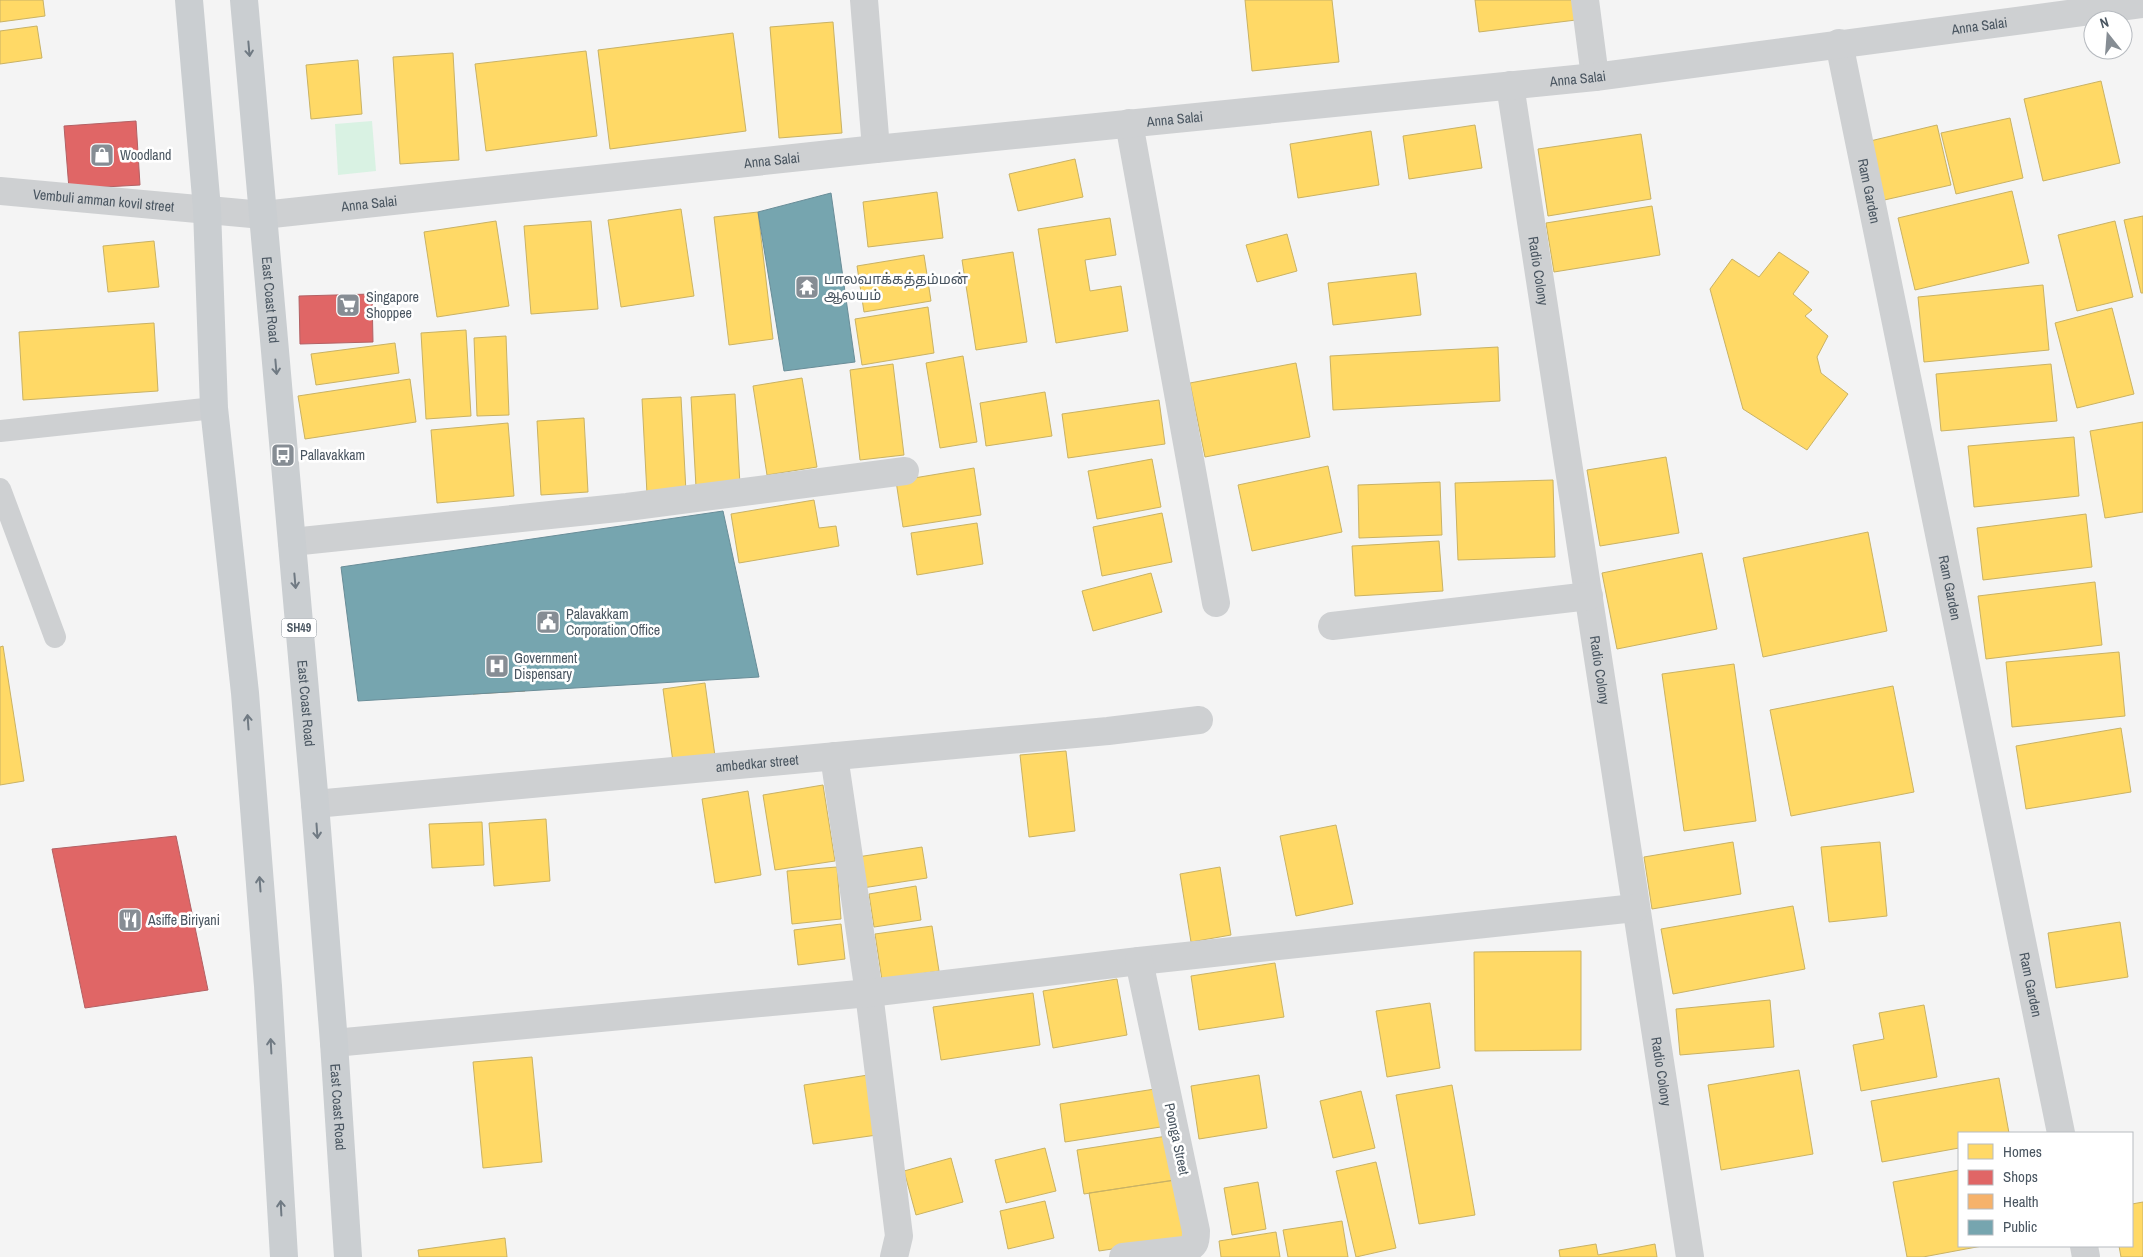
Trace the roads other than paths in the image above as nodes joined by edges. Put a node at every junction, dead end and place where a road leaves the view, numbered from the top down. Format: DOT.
graph roads {
  1 [pos="189,0"];
  2 [pos="244,0"];
  3 [pos="864,0"];
  4 [pos="1585,0"];
  5 [pos="2131,3"];
  6 [pos="1839,43"];
  7 [pos="1595,77"];
  8 [pos="1510,85"];
  9 [pos="1129,123"];
  10 [pos="876,149"];
  11 [pos="0,191"];
  12 [pos="206,209"];
  13 [pos="262,215"];
  14 [pos="214,408"];
  15 [pos="0,431"];
  16 [pos="905,471"];
  17 [pos="0,489"];
  18 [pos="292,542"];
  19 [pos="1589,596"];
  20 [pos="1216,603"];
  21 [pos="1332,626"];
  22 [pos="55,637"];
  23 [pos="1199,720"];
  24 [pos="834,756"];
  25 [pos="315,804"];
  26 [pos="1635,908"];
  27 [pos="1139,961"];
  28 [pos="869,993"];
  29 [pos="334,1043"];
  30 [pos="2061,1132"];
  31 [pos="1198,1249"];
  32 [pos="284,1257"];
  33 [pos="348,1257"];
  34 [pos="894,1257"];
  35 [pos="1123,1257"];
  36 [pos="1690,1257"];
  1 -- 12 [label="main road"];
  2 -- 13 [label="main road, East Coast Road / SH49, one-way"];
  3 -- 10 [label="street"];
  4 -- 7 [label="street"];
  5 -- 6 [label="street, Anna Salai"];
  6 -- 7 [label="street, Anna Salai"];
  6 -- 30 [label="street, Ram Garden"];
  7 -- 8 [label="street, Anna Salai"];
  8 -- 9 [label="street, Anna Salai"];
  8 -- 19 [label="street, Radio Colony"];
  9 -- 10 [label="street, Anna Salai"];
  9 -- 20 [label="street"];
  10 -- 13 [label="street, Anna Salai"];
  11 -- 12 [label="street, Vembuli amman kovil street"];
  12 -- 13 [label="street, Anna Salai"];
  12 -- 14 [label="main road"];
  13 -- 18 [label="main road, East Coast Road / SH49, one-way"];
  14 -- 15 [label="lane"];
  32 -- 14 [label="main road, one-way"];
  16 -- 18 [label="street"];
  17 -- 22 [label="lane"];
  18 -- 25 [label="main road, East Coast Road / SH49, one-way"];
  19 -- 21 [label="street"];
  19 -- 26 [label="street, Radio Colony"];
  23 -- 24 [label="street, ambedkar street"];
  24 -- 25 [label="street, ambedkar street"];
  24 -- 28 [label="street"];
  25 -- 29 [label="main road, East Coast Road / SH49, one-way"];
  26 -- 27 [label="street"];
  26 -- 36 [label="street, Radio Colony"];
  27 -- 28 [label="street"];
  27 -- 31 [label="street, Poonga Street"];
  28 -- 29 [label="street"];
  28 -- 34 [label="street"];
  29 -- 33 [label="main road, East Coast Road / SH49"];
  31 -- 35 [label="street, Poonga Street"];
}
